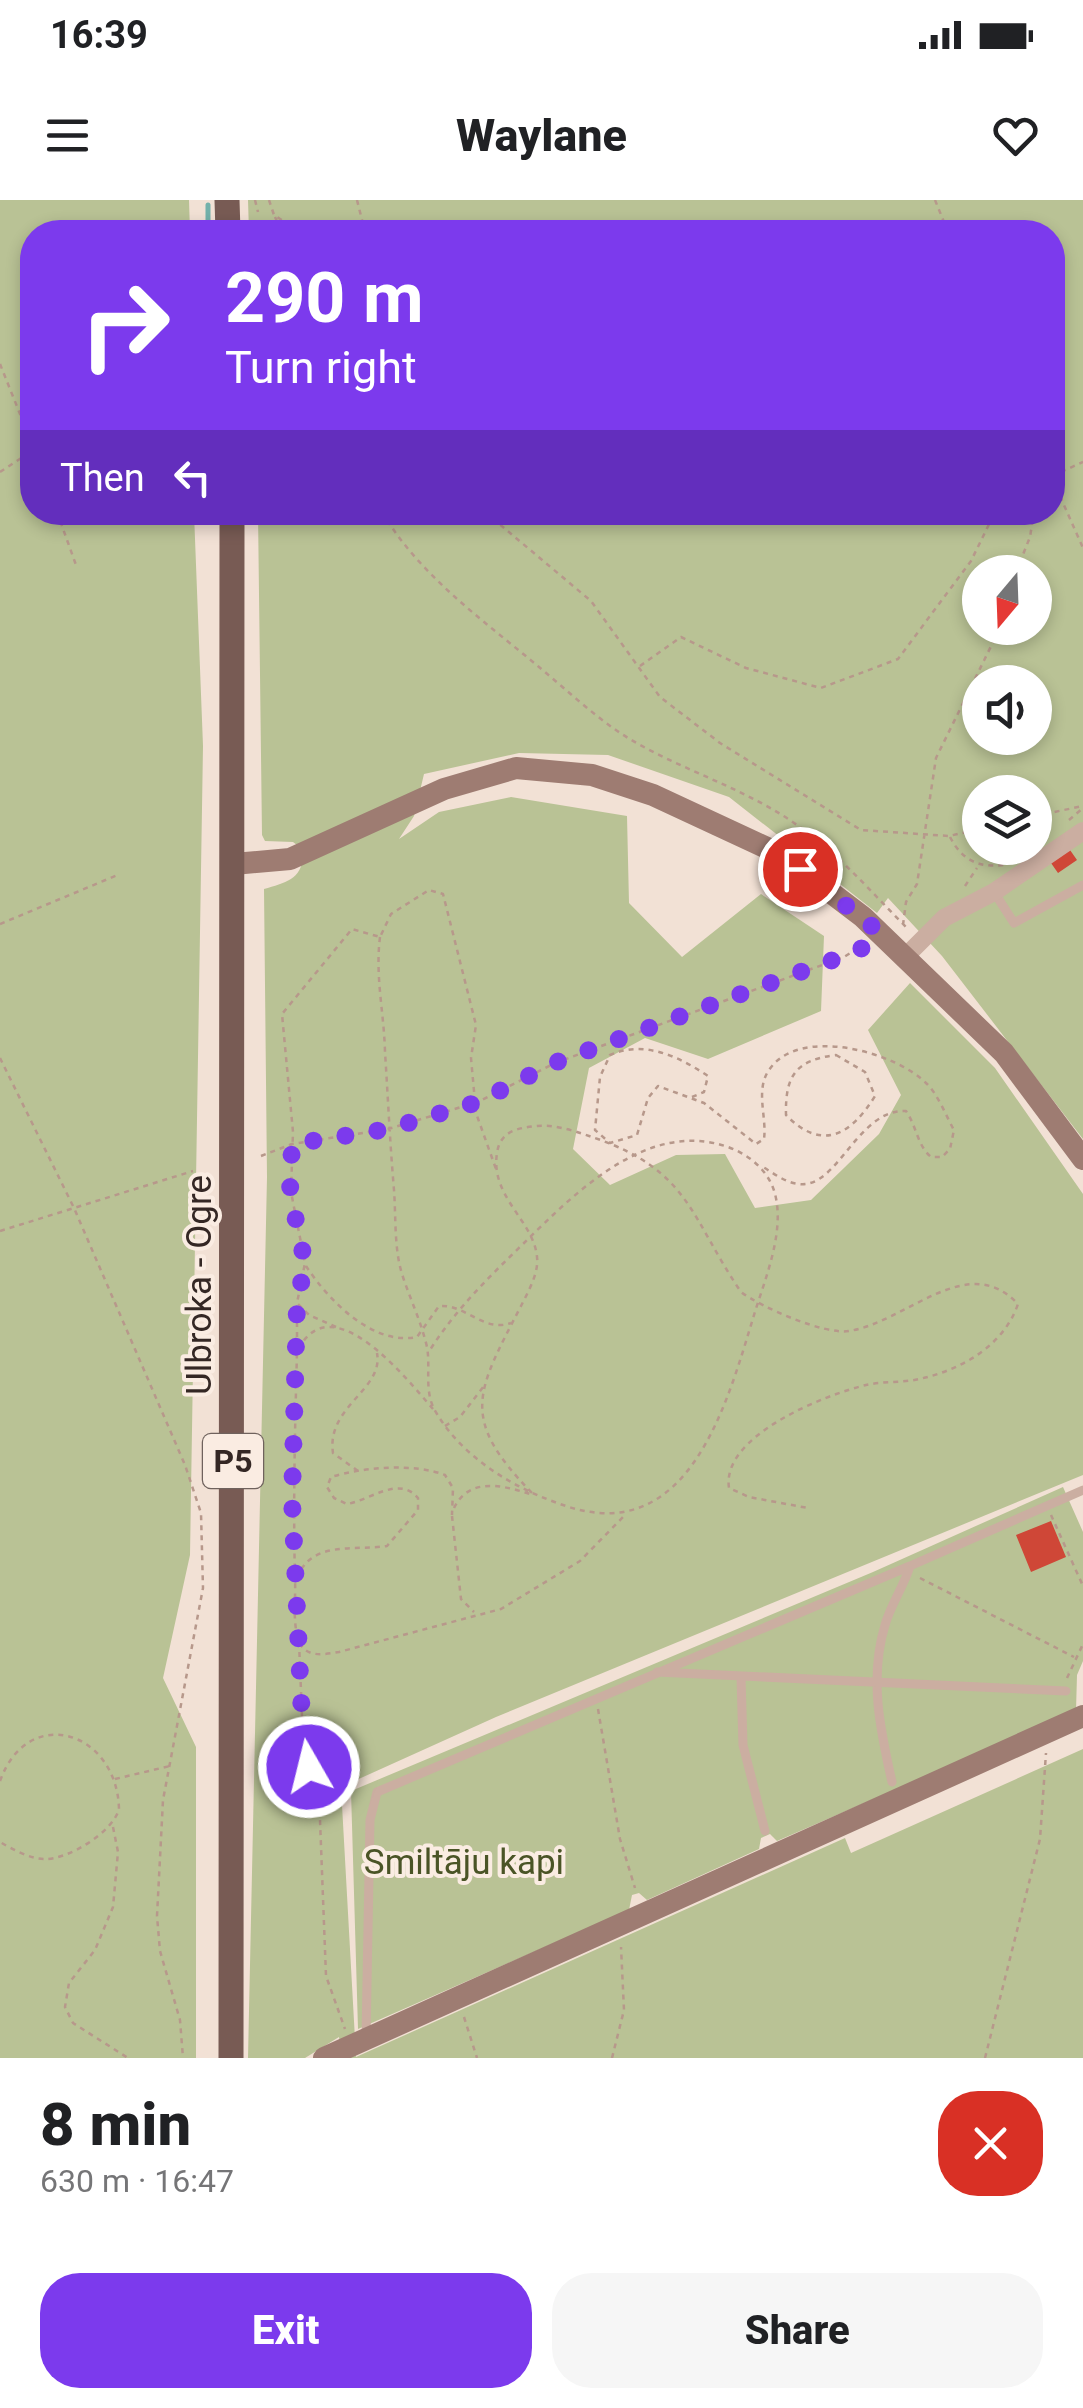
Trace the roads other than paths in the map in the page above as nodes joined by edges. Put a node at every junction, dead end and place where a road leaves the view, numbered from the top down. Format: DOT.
graph roads {
  1 [pos="232,525"];
  2 [pos="1083,830"];
  3 [pos="234,864"];
  4 [pos="1083,885"];
  5 [pos="994,892"];
  6 [pos="913,950"];
  7 [pos="1083,1159"];
  8 [pos="1083,1490"];
  9 [pos="909,1569"];
  10 [pos="656,1672"];
  11 [pos="741,1678"];
  12 [pos="877,1684"];
  13 [pos="1066,1691"];
  14 [pos="1083,1716"];
  15 [pos="892,1782"];
  16 [pos="765,1832"];
  17 [pos="358,2042"];
  18 [pos="231,2058"];
  19 [pos="324,2058"];
  1 -- 3 [label="main road, Ulbroka - Ogre / P5"];
  2 -- 5 [label="street"];
  3 -- 6 [label="street"];
  3 -- 18 [label="main road, Ulbroka - Ogre / P5"];
  4 -- 5 [label="lane"];
  5 -- 6 [label="street"];
  6 -- 7 [label="street"];
  8 -- 9 [label="lane"];
  9 -- 10 [label="lane"];
  9 -- 12 [label="lane"];
  10 -- 11 [label="lane"];
  10 -- 17 [label="lane"];
  11 -- 12 [label="lane"];
  11 -- 16 [label="lane"];
  12 -- 13 [label="lane"];
  12 -- 15 [label="lane"];
  14 -- 17 [label="street"];
  17 -- 19 [label="street"];
}
